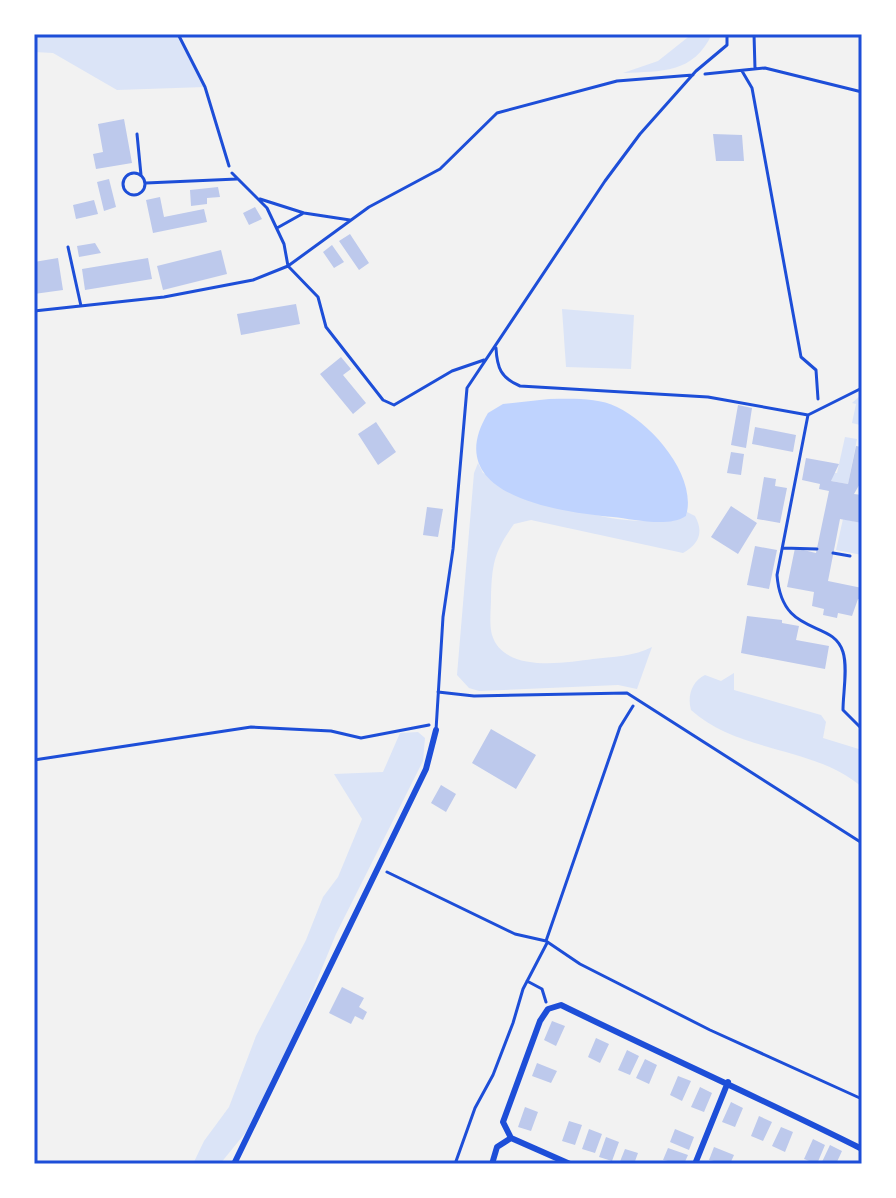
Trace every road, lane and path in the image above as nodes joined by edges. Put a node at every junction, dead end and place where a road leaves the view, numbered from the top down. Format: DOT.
graph roads {
  1 [pos="178,34"];
  2 [pos="727,34"];
  3 [pos="754,34"];
  4 [pos="755,69"];
  5 [pos="742,71"];
  6 [pos="693,75"];
  7 [pos="862,92"];
  8 [pos="137,134"];
  9 [pos="232,173"];
  10 [pos="141,175"];
  11 [pos="237,179"];
  12 [pos="146,183"];
  13 [pos="259,199"];
  14 [pos="304,213"];
  15 [pos="350,220"];
  16 [pos="277,228"];
  17 [pos="68,247"];
  18 [pos="288,266"];
  19 [pos="81,306"];
  20 [pos="34,311"];
  21 [pos="496,348"];
  22 [pos="488,359"];
  23 [pos="862,388"];
  24 [pos="819,403"];
  25 [pos="808,415"];
  26 [pos="783,548"];
  27 [pos="817,549"];
  28 [pos="833,553"];
  29 [pos="850,556"];
  30 [pos="438,692"];
  31 [pos="638,698"];
  32 [pos="436,727"];
  33 [pos="862,729"];
  34 [pos="34,760"];
  35 [pos="862,843"];
  36 [pos="377,866"];
  37 [pos="547,942"];
  38 [pos="527,981"];
  39 [pos="548,1009"];
  40 [pos="728,1082"];
  41 [pos="862,1099"];
  42 [pos="511,1138"];
  43 [pos="862,1149"];
  44 [pos="234,1164"];
  45 [pos="455,1164"];
  46 [pos="492,1164"];
  47 [pos="570,1164"];
  48 [pos="695,1164"];
  1 -- 9 [label="path"];
  2 -- 6 [label="lane"];
  3 -- 4 [label="path"];
  4 -- 5 [label="path"];
  4 -- 7 [label="path"];
  5 -- 6 [label="path"];
  5 -- 24 [label="path"];
  6 -- 15 [label="lane"];
  6 -- 21 [label="lane"];
  8 -- 10 [label="lane"];
  9 -- 11 [label="lane"];
  10 -- 12 [label="lane"];
  10 -- 12 [label="lane"];
  11 -- 12 [label="lane"];
  11 -- 13 [label="lane"];
  13 -- 14 [label="lane"];
  13 -- 16 [label="lane"];
  14 -- 15 [label="lane"];
  14 -- 16 [label="lane"];
  15 -- 18 [label="lane"];
  16 -- 18 [label="lane"];
  17 -- 19 [label="lane"];
  18 -- 19 [label="lane"];
  18 -- 22 [label="lane"];
  19 -- 20 [label="lane"];
  21 -- 22 [label="lane"];
  21 -- 25 [label="lane"];
  22 -- 30 [label="lane"];
  23 -- 25 [label="lane"];
  25 -- 26 [label="lane"];
  26 -- 27 [label="lane"];
  26 -- 33 [label="lane"];
  28 -- 29 [label="lane"];
  30 -- 31 [label="lane"];
  30 -- 32 [label="lane"];
  31 -- 35 [label="lane"];
  31 -- 37 [label="path"];
  32 -- 34 [label="path"];
  32 -- 36 [label="street"];
  36 -- 37 [label="path"];
  36 -- 44 [label="street"];
  37 -- 38 [label="path"];
  37 -- 41 [label="path"];
  38 -- 39 [label="path"];
  38 -- 45 [label="path"];
  39 -- 40 [label="street"];
  39 -- 42 [label="street"];
  40 -- 43 [label="street"];
  40 -- 48 [label="street"];
  42 -- 46 [label="street"];
  42 -- 47 [label="street"];
}
